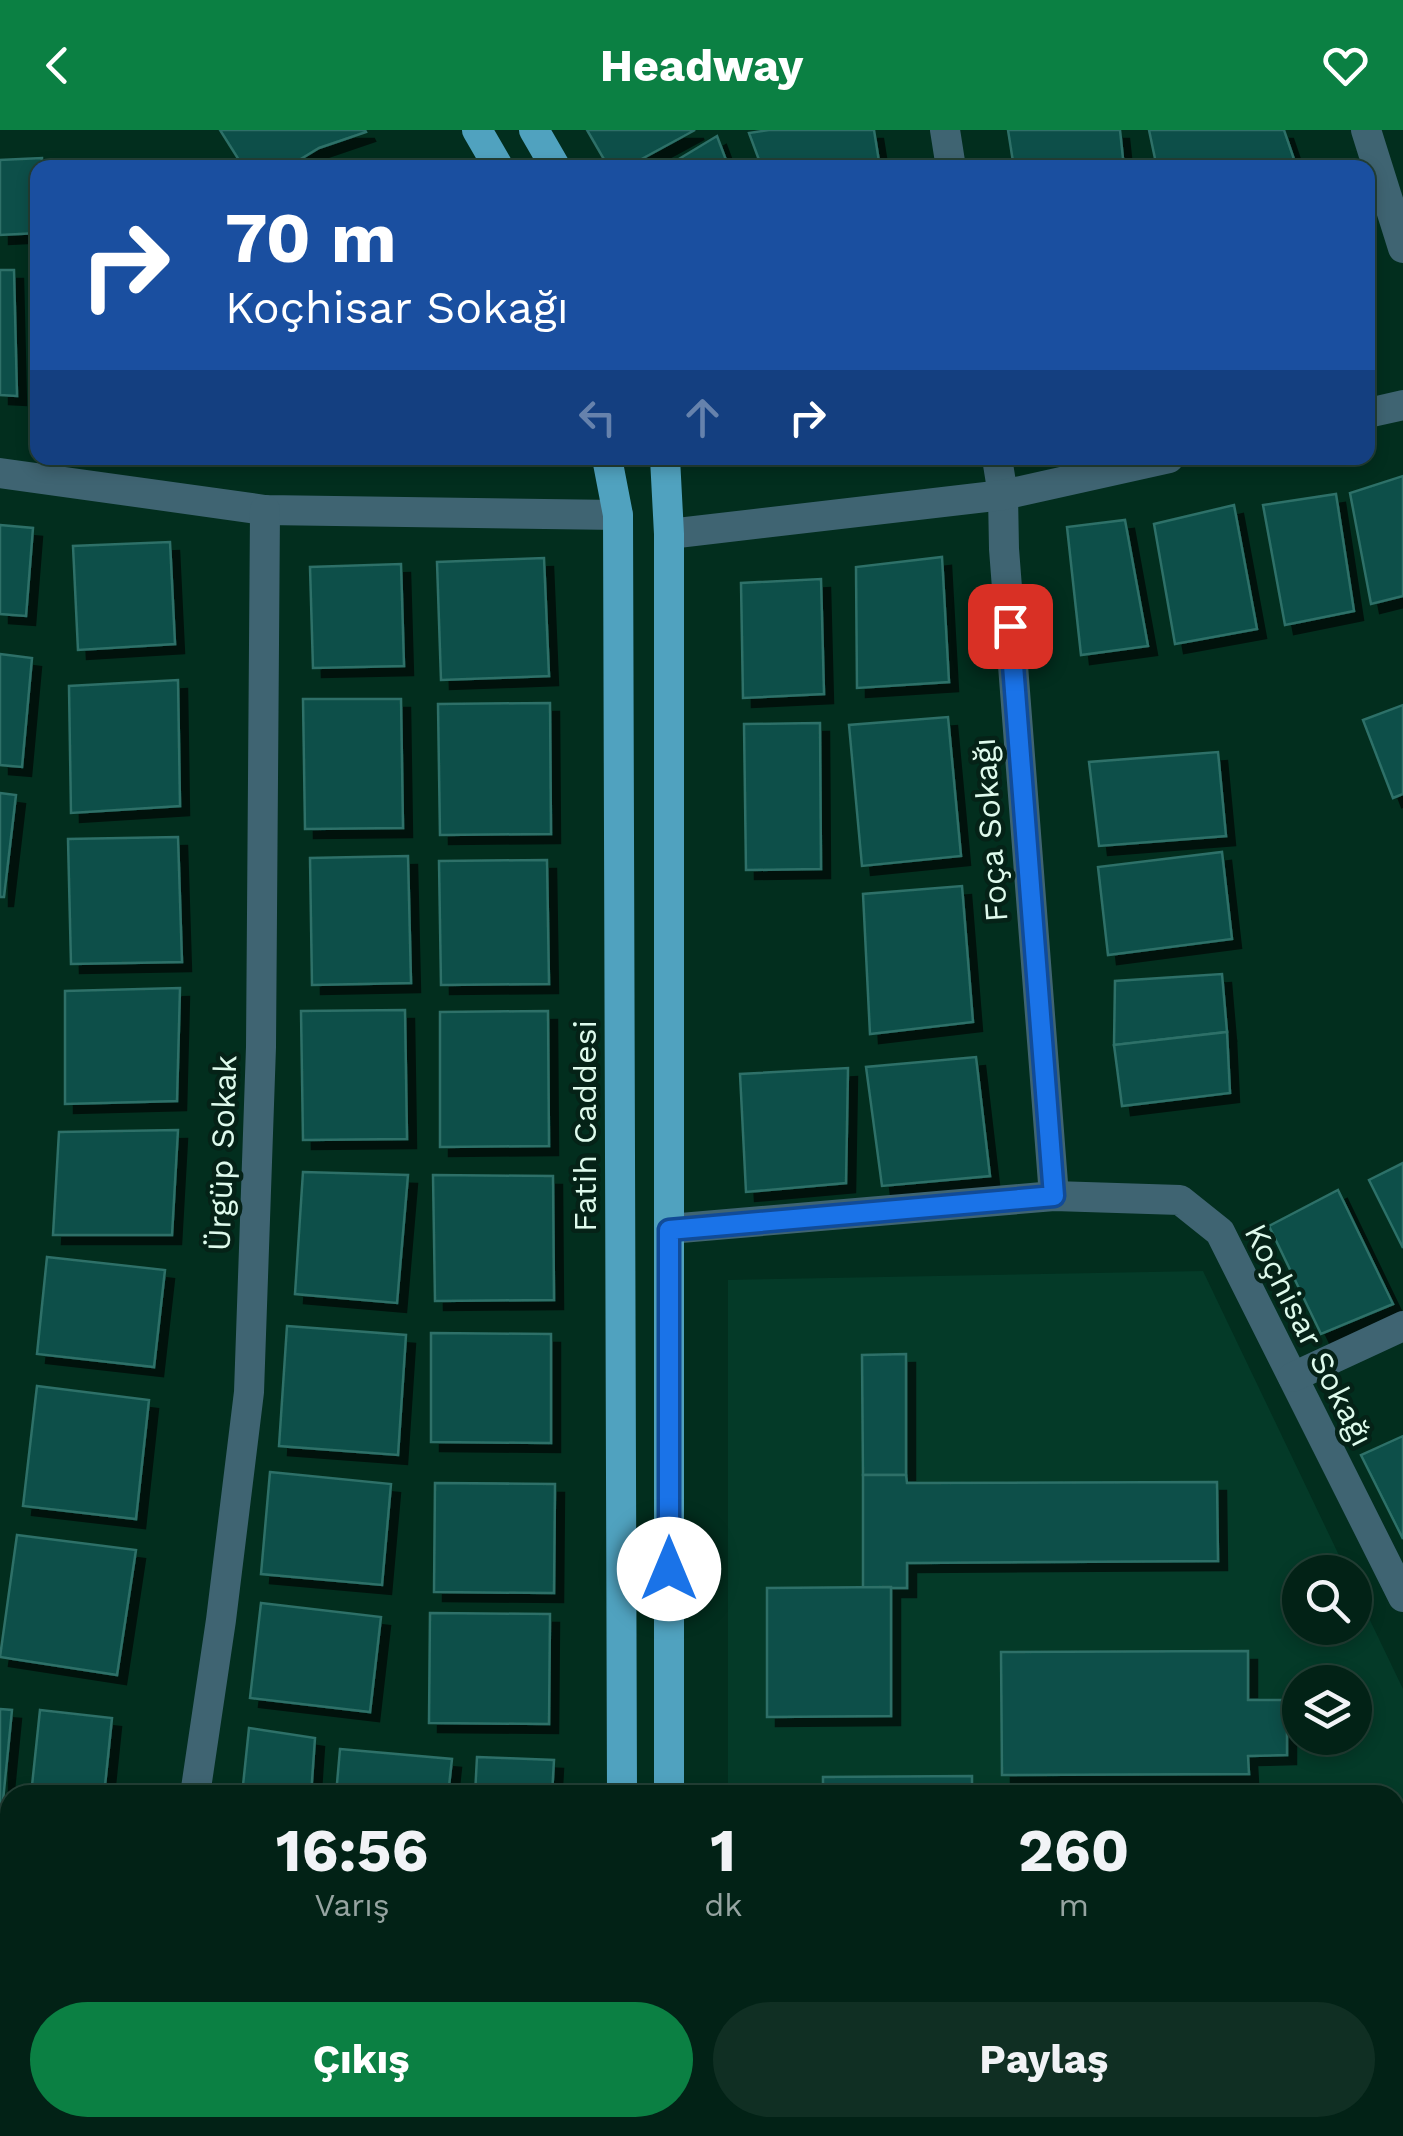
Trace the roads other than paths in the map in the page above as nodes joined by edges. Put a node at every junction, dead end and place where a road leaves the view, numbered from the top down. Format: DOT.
graph roads {
  1 [pos="476,130"];
  2 [pos="534,130"];
  3 [pos="945,130"];
  4 [pos="1366,130"];
  5 [pos="494,160"];
  6 [pos="551,160"];
  7 [pos="950,160"];
  8 [pos="1403,248"];
  9 [pos="1403,405"];
  10 [pos="1375,411"];
  11 [pos="608,465"];
  12 [pos="665,465"];
  13 [pos="998,465"];
  14 [pos="1137,465"];
  15 [pos="0,473"];
  16 [pos="1003,494"];
  17 [pos="265,510"];
  18 [pos="618,515"];
  19 [pos="669,534"];
  20 [pos="1054,1196"];
  21 [pos="669,1230"];
  22 [pos="1403,1326"];
  23 [pos="1292,1378"];
  24 [pos="1403,1596"];
  25 [pos="196,1785"];
  26 [pos="622,1785"];
  27 [pos="670,1785"];
  1 -- 5 [label="main road"];
  2 -- 6 [label="main road"];
  3 -- 7 [label="street"];
  4 -- 8 [label="street"];
  9 -- 10 [label="street"];
  11 -- 18 [label="main road, Fatih Caddesi"];
  12 -- 19 [label="main road"];
  13 -- 16 [label="street, Foça Sokağı"];
  14 -- 16 [label="street"];
  15 -- 17 [label="street"];
  16 -- 19 [label="street"];
  16 -- 20 [label="street, Foça Sokağı"];
  17 -- 18 [label="street"];
  17 -- 25 [label="street, Ürgüp Sokak"];
  18 -- 26 [label="main road, Fatih Caddesi"];
  19 -- 21 [label="main road"];
  20 -- 21 [label="street, Koçhisar Sokağı"];
  20 -- 23 [label="street, Koçhisar Sokağı"];
  21 -- 27 [label="main road"];
  22 -- 23 [label="street"];
  23 -- 24 [label="street, Koçhisar Sokağı"];
}
